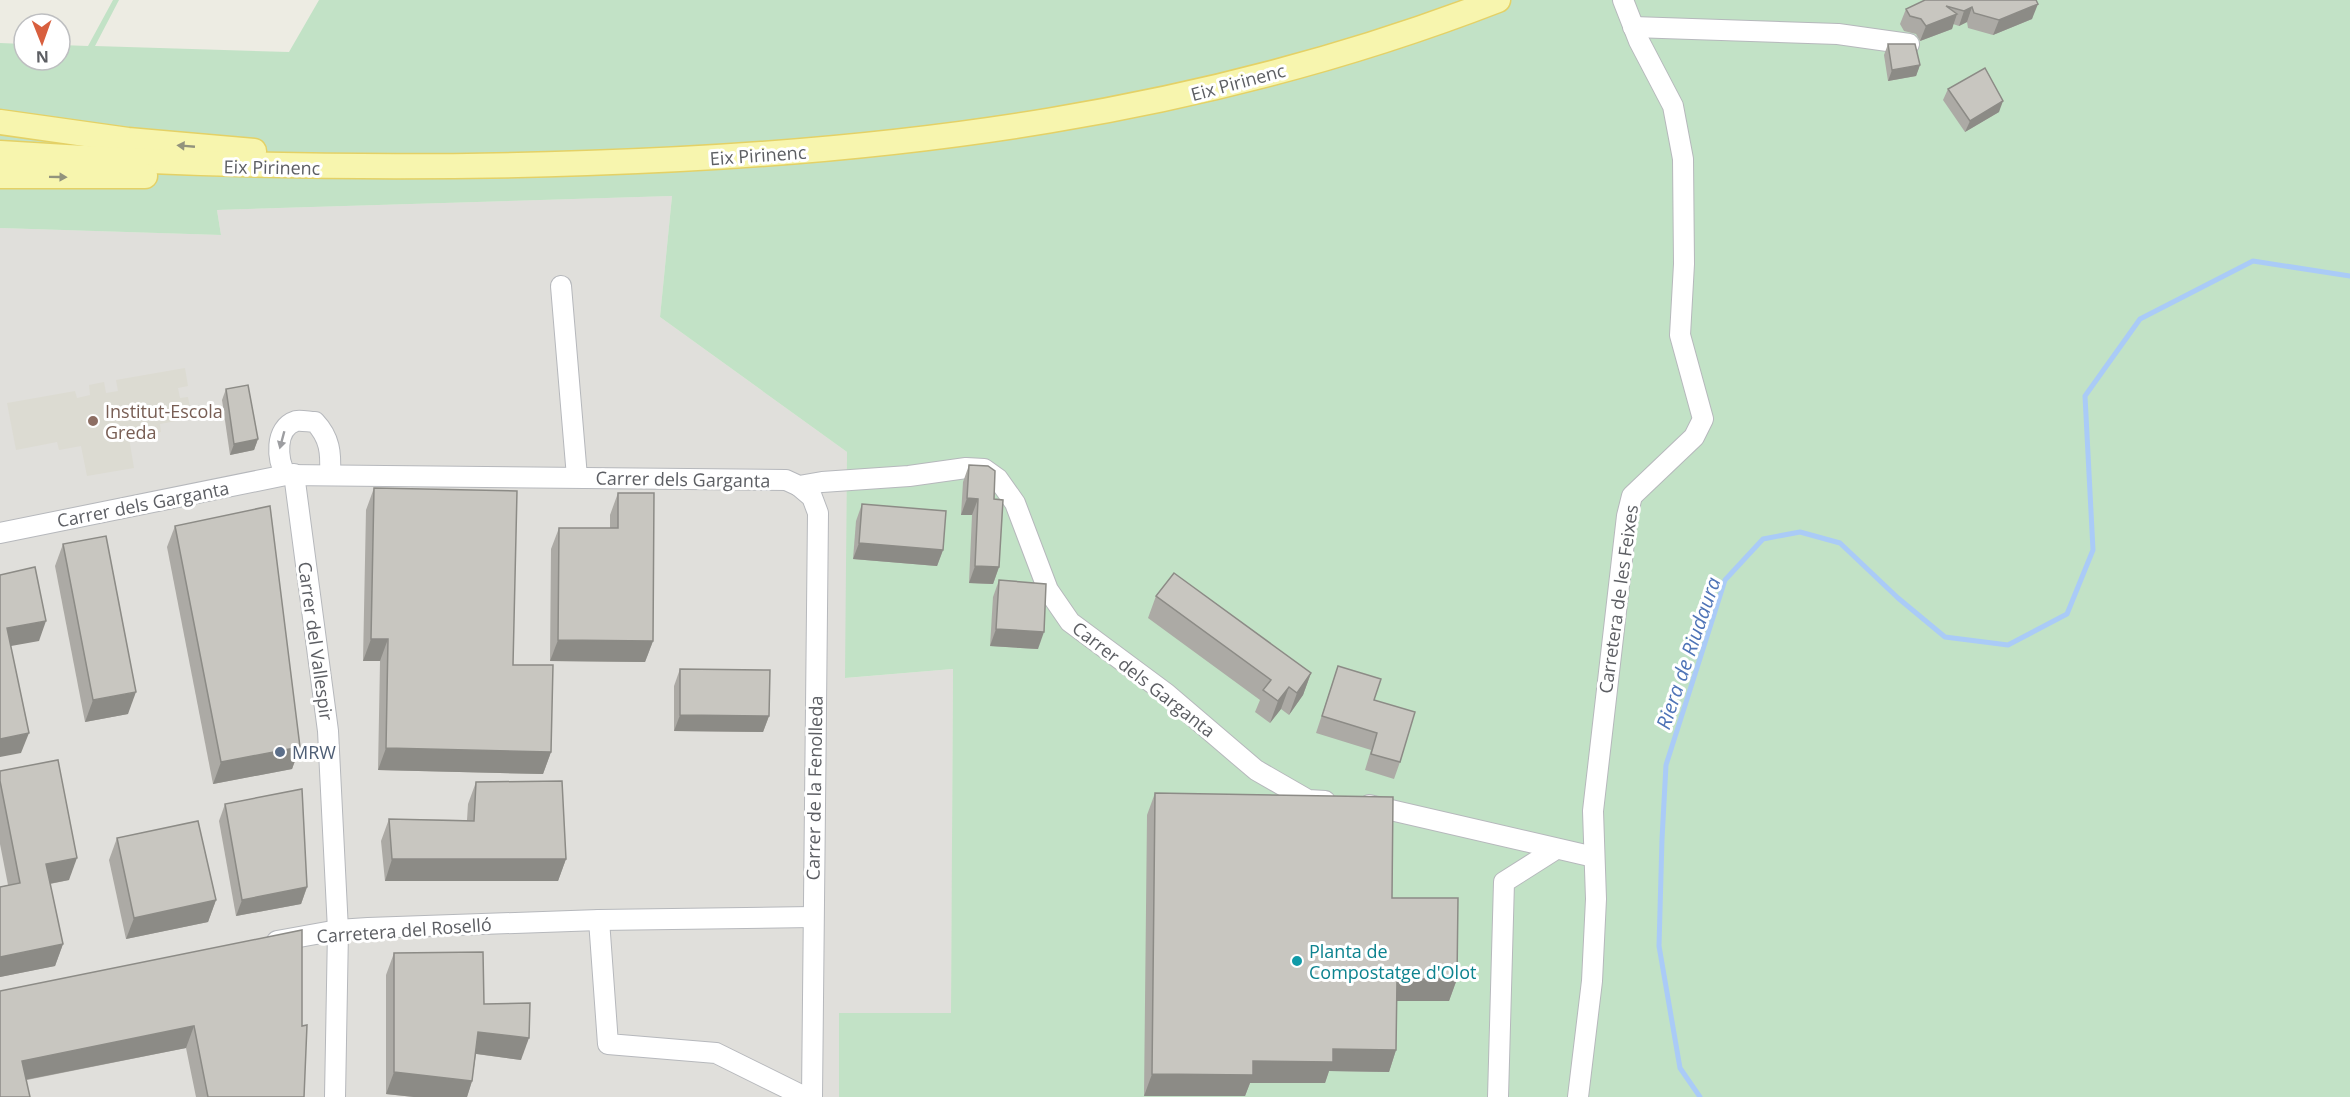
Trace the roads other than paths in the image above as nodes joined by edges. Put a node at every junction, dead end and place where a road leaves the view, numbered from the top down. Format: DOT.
graph roads {
  1 [pos="1498,0"];
  2 [pos="1623,0"];
  3 [pos="1633,27"];
  4 [pos="1909,44"];
  5 [pos="0,122"];
  6 [pos="0,153"];
  7 [pos="246,166"];
  8 [pos="454,167"];
  9 [pos="0,176"];
  10 [pos="561,286"];
  11 [pos="330,473"];
  12 [pos="290,475"];
  13 [pos="577,477"];
  14 [pos="799,486"];
  15 [pos="0,533"];
  16 [pos="1556,849"];
  17 [pos="1594,857"];
  18 [pos="813,917"];
  19 [pos="599,920"];
  20 [pos="338,930"];
  21 [pos="255,945"];
  22 [pos="335,1097"];
  23 [pos="805,1097"];
  24 [pos="812,1097"];
  25 [pos="1498,1097"];
  26 [pos="1578,1097"];
  1 -- 8 [label="main road, Eix Pirinenc"];
  2 -- 3 [label="street, Carretera de les Feixes"];
  3 -- 4 [label="street"];
  3 -- 17 [label="street, Carretera de les Feixes"];
  8 -- 5 [label="main road, one-way"];
  6 -- 7 [label="main road, Eix Pirinenc"];
  7 -- 8 [label="main road, Eix Pirinenc"];
  9 -- 7 [label="main road, one-way"];
  10 -- 13 [label="street"];
  11 -- 12 [label="street, Carrer dels Garganta"];
  11 -- 12 [label="street, one-way"];
  11 -- 13 [label="street, Carrer dels Garganta"];
  12 -- 15 [label="street, Carrer dels Garganta"];
  12 -- 20 [label="street, Carrer del Vallespir"];
  13 -- 14 [label="street, Carrer dels Garganta"];
  14 -- 16 [label="street, Carrer dels Garganta"];
  14 -- 18 [label="street, Carrer de la Fenolleda"];
  16 -- 17 [label="street, Carrer dels Garganta"];
  16 -- 25 [label="street"];
  17 -- 26 [label="street, Carretera de les Feixes"];
  18 -- 19 [label="street, Carretera del Roselló"];
  18 -- 24 [label="street, Carrer de la Fenolleda"];
  19 -- 20 [label="street, Carretera del Roselló"];
  19 -- 23 [label="street"];
  20 -- 21 [label="street, Carretera del Roselló"];
  20 -- 22 [label="street, Carrer del Vallespir"];
}
